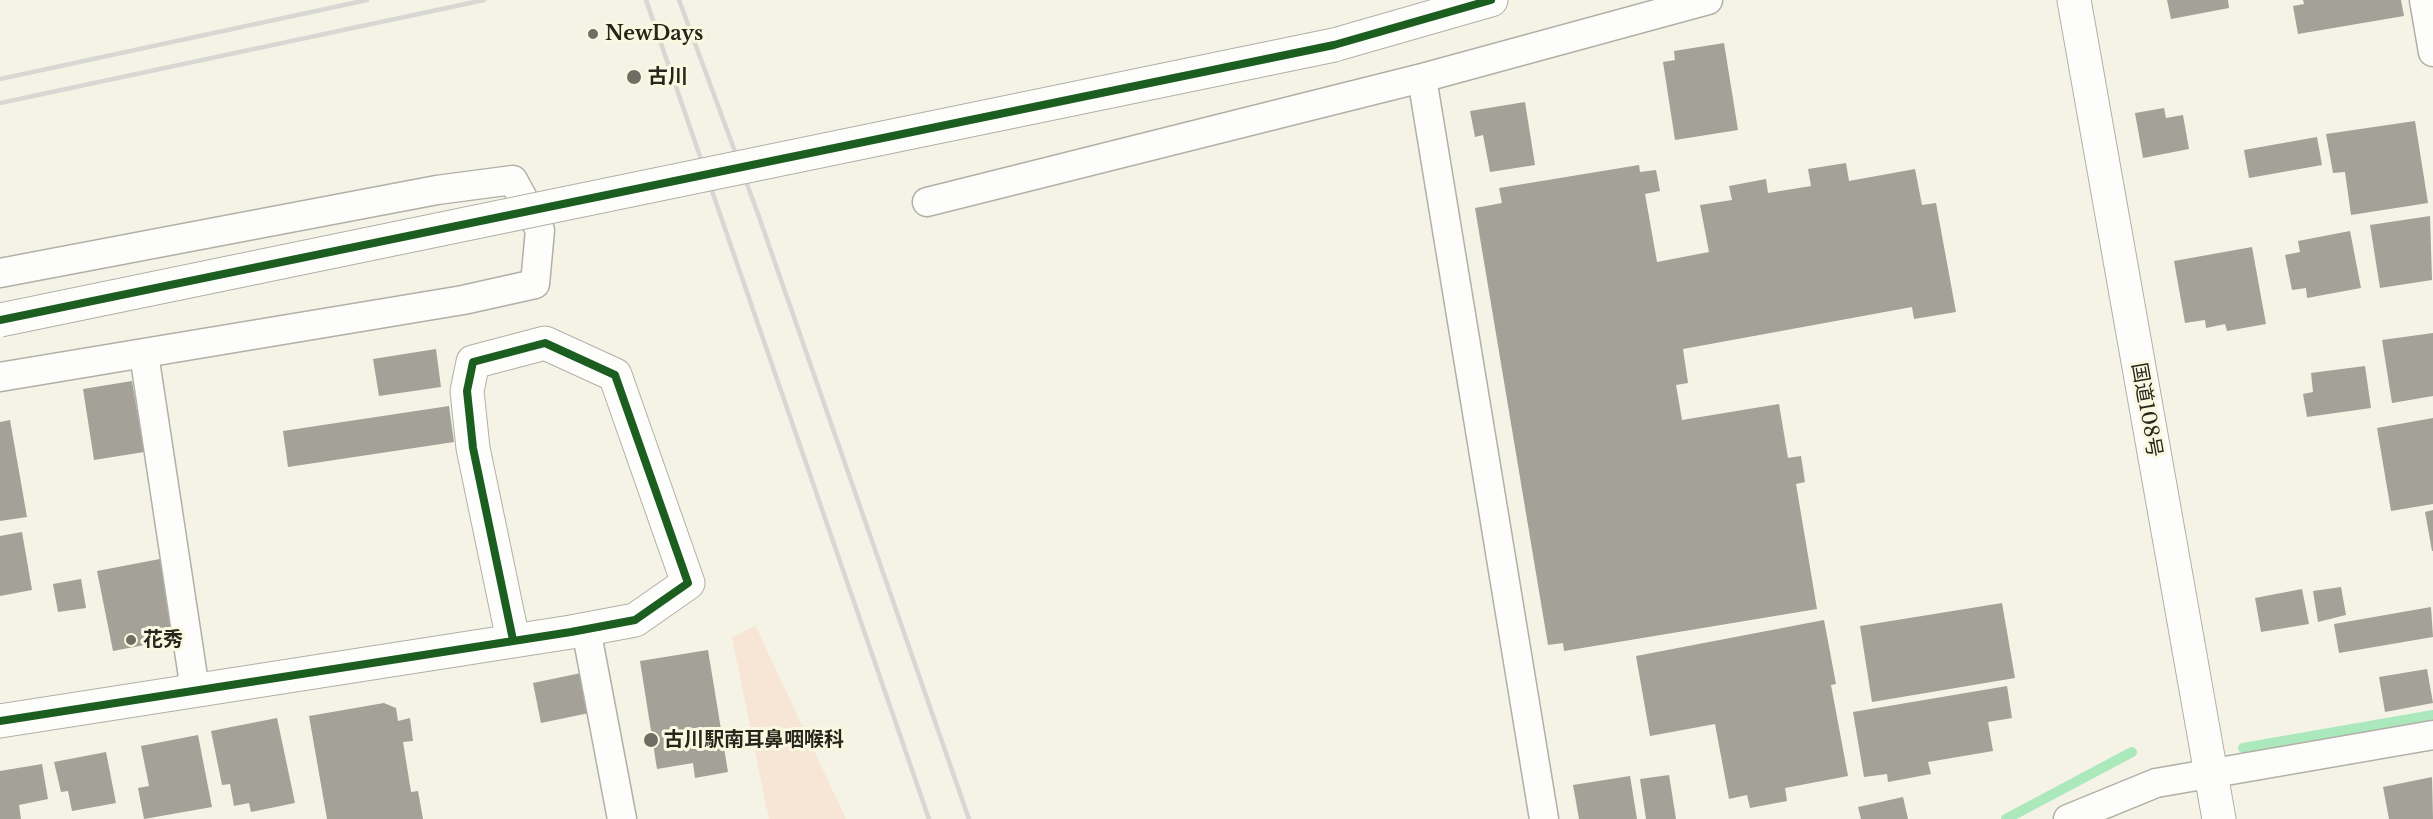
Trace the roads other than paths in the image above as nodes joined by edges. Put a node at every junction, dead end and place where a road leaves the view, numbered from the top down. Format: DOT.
graph roads {
  1 [pos="1491,0"];
  2 [pos="1708,0"];
  3 [pos="2074,0"];
  4 [pos="2424,0"];
  5 [pos="2433,52"];
  6 [pos="1422,78"];
  7 [pos="927,202"];
  8 [pos="0,273"];
  9 [pos="0,320"];
  10 [pos="144,354"];
  11 [pos="0,377"];
  12 [pos="586,629"];
  13 [pos="513,640"];
  14 [pos="195,690"];
  15 [pos="0,721"];
  16 [pos="2433,735"];
  17 [pos="2211,774"];
  18 [pos="622,819"];
  19 [pos="1544,819"];
  20 [pos="2068,819"];
  21 [pos="2219,819"];
  1 -- 9 [label="main road, bridge"];
  2 -- 6 [label="street"];
  3 -- 17 [label="main road, 国道108号"];
  4 -- 5 [label="street"];
  6 -- 7 [label="street"];
  6 -- 19 [label="street"];
  8 -- 10 [label="street"];
  10 -- 11 [label="street"];
  10 -- 14 [label="street"];
  12 -- 13 [label="main road"];
  12 -- 13 [label="main road"];
  12 -- 18 [label="street"];
  13 -- 14 [label="main road"];
  14 -- 15 [label="main road"];
  16 -- 17 [label="street"];
  17 -- 20 [label="street"];
  17 -- 21 [label="main road, 国道108号"];
}
